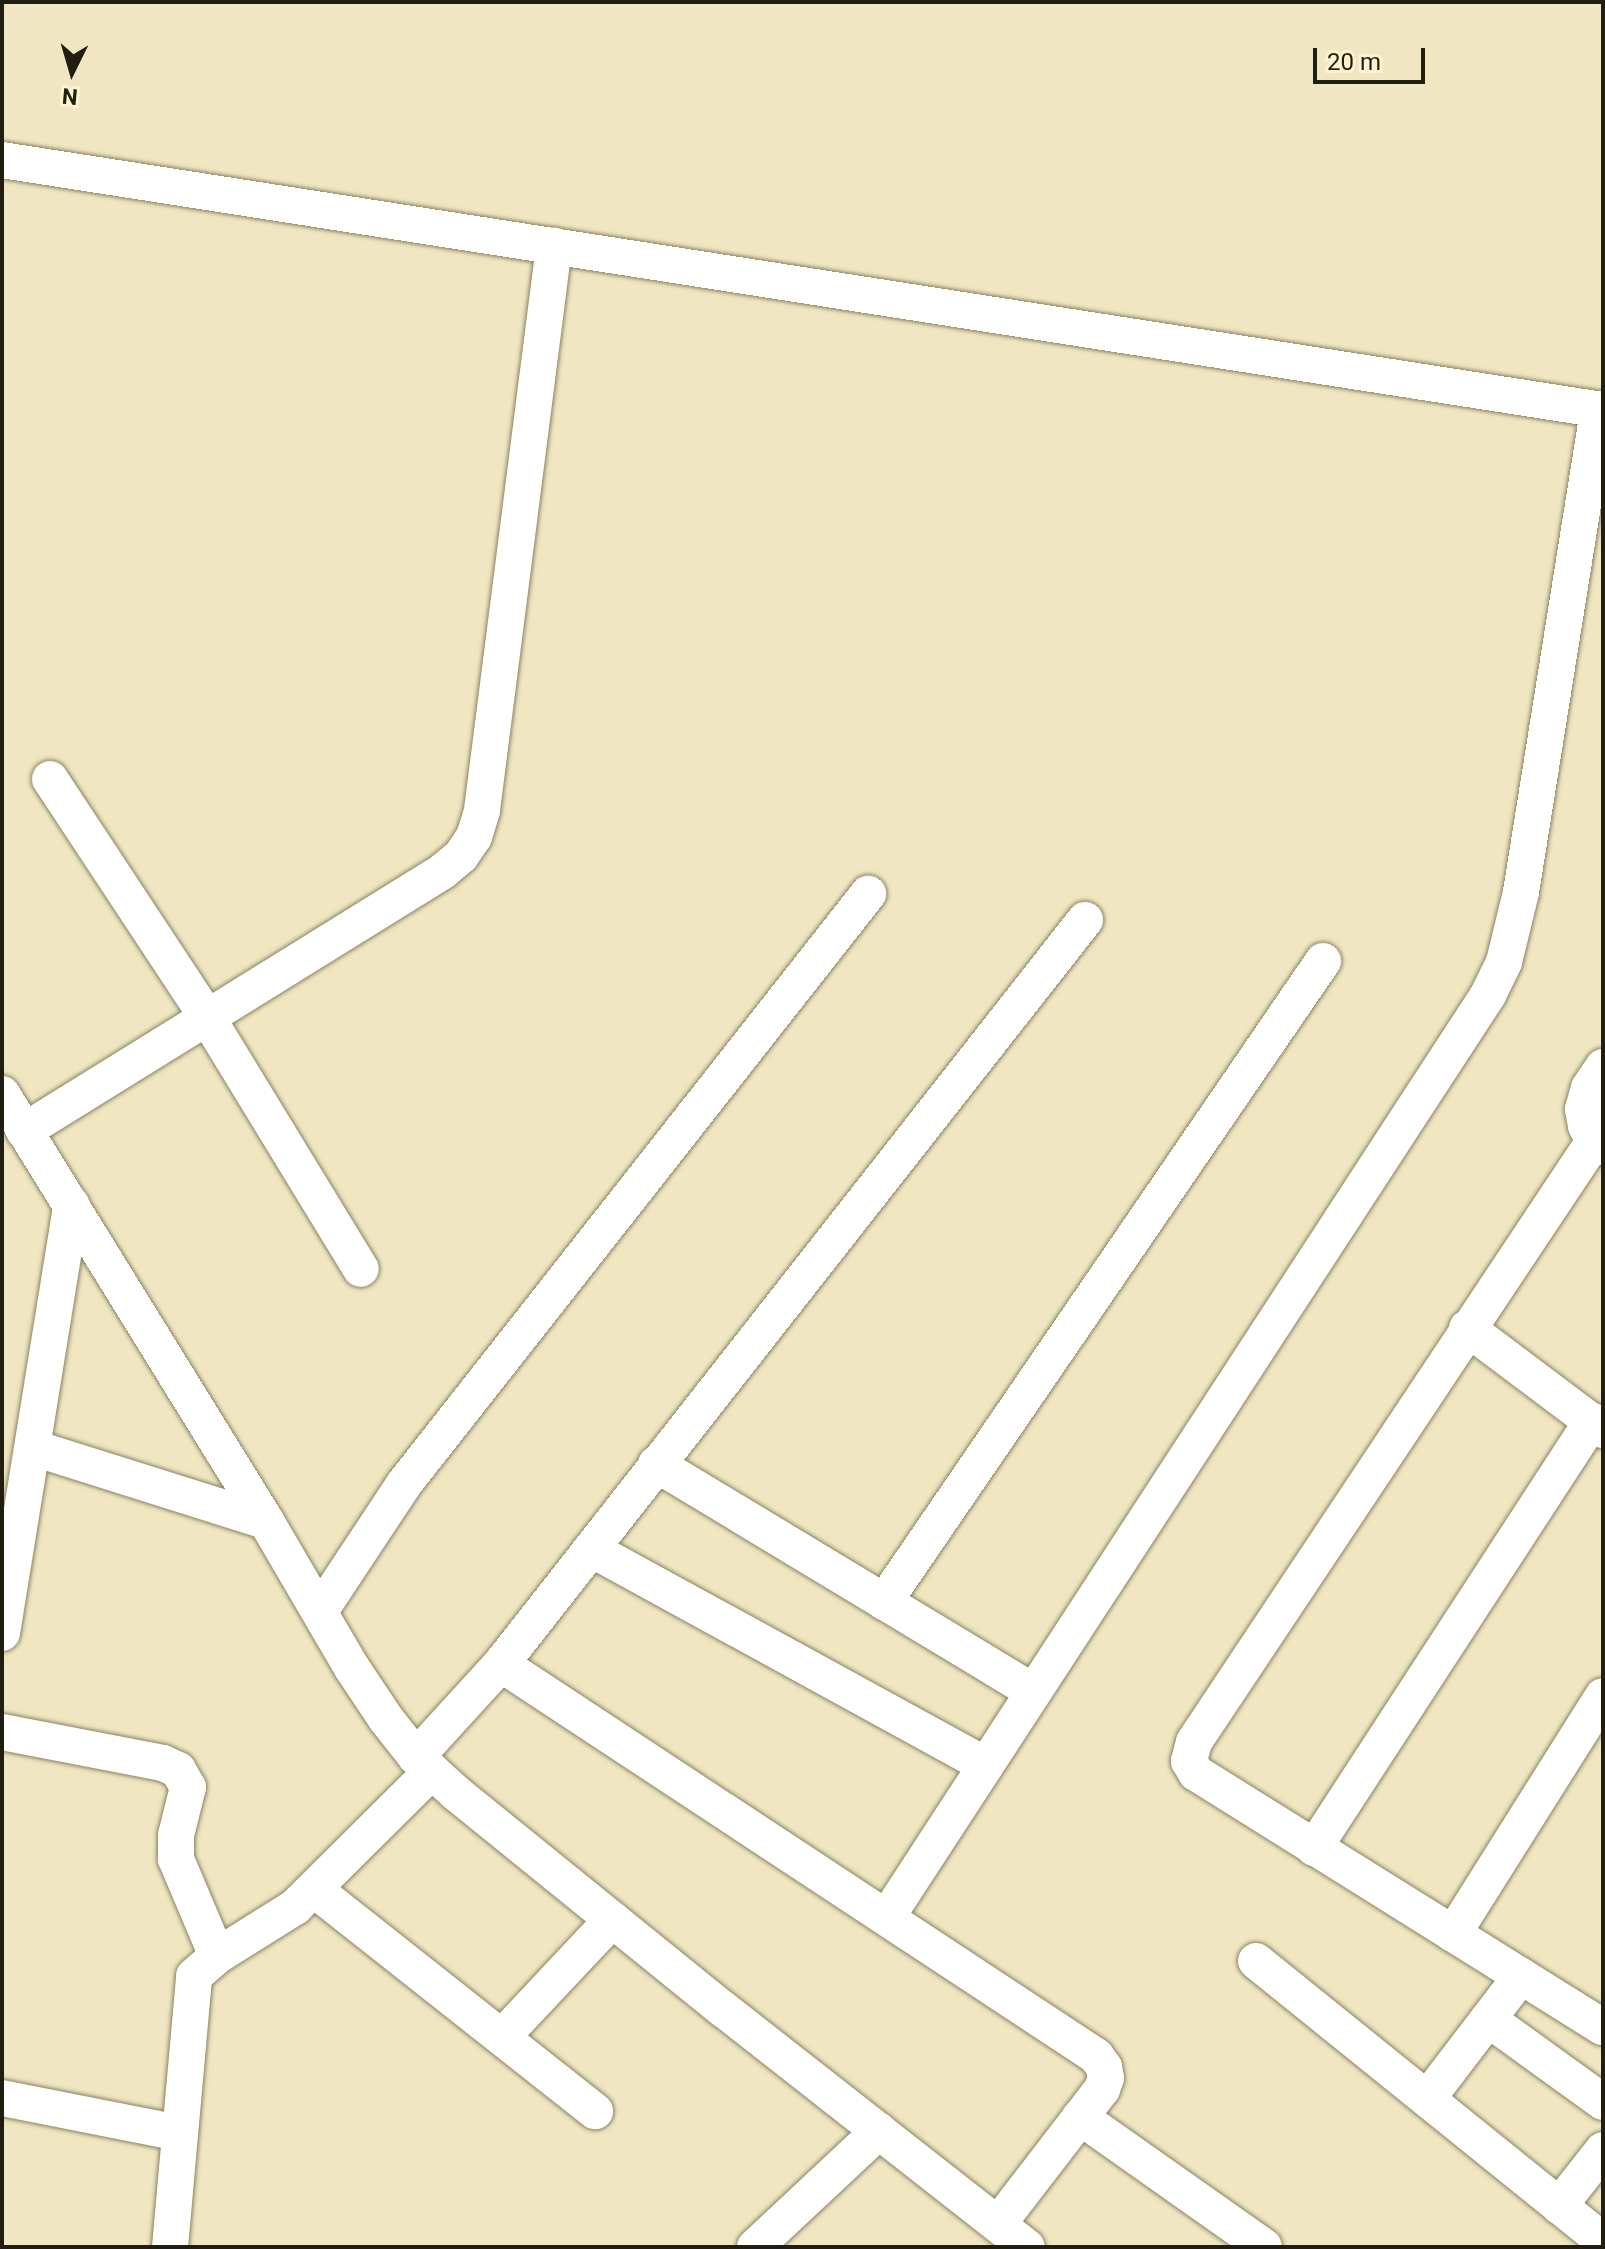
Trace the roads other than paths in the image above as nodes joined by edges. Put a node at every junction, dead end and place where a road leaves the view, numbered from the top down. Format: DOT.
graph roads {
  1 [pos="2,160"];
  2 [pos="554,246"];
  3 [pos="1600,410"];
  4 [pos="50,779"];
  5 [pos="868,894"];
  6 [pos="1085,920"];
  7 [pos="1323,961"];
  8 [pos="207,1017"];
  9 [pos="1603,1067"];
  10 [pos="2,1094"];
  11 [pos="24,1131"];
  12 [pos="1598,1144"];
  13 [pos="71,1205"];
  14 [pos="361,1269"];
  15 [pos="1467,1328"];
  16 [pos="1597,1425"];
  17 [pos="34,1448"];
  18 [pos="656,1464"];
  19 [pos="266,1521"];
  20 [pos="591,1549"];
  21 [pos="884,1602"];
  22 [pos="320,1611"];
  23 [pos="2,1633"];
  24 [pos="501,1664"];
  25 [pos="1034,1692"];
  26 [pos="1603,1696"];
  27 [pos="2,1732"];
  28 [pos="424,1764"];
  29 [pos="986,1765"];
  30 [pos="1314,1848"];
  31 [pos="315,1890"];
  32 [pos="887,1917"];
  33 [pos="612,1920"];
  34 [pos="1453,1934"];
  35 [pos="217,1956"];
  36 [pos="1256,1961"];
  37 [pos="1521,1976"];
  38 [pos="1488,2019"];
  39 [pos="1602,2023"];
  40 [pos="502,2037"];
  41 [pos="2,2098"];
  42 [pos="1427,2099"];
  43 [pos="1603,2102"];
  44 [pos="595,2111"];
  45 [pos="1080,2117"];
  46 [pos="879,2131"];
  47 [pos="179,2133"];
  48 [pos="1603,2150"];
  49 [pos="1559,2206"];
  50 [pos="998,2224"];
  51 [pos="1603,2241"];
  52 [pos="170,2247"];
  53 [pos="755,2247"];
  54 [pos="1027,2247"];
  55 [pos="1264,2247"];
  1 -- 2 [label="street"];
  2 -- 3 [label="street"];
  2 -- 8 [label="street"];
  3 -- 25 [label="street"];
  4 -- 8 [label="street"];
  5 -- 22 [label="street"];
  6 -- 18 [label="street"];
  7 -- 21 [label="street"];
  8 -- 11 [label="street"];
  8 -- 14 [label="street"];
  9 -- 12 [label="street"];
  10 -- 11 [label="street"];
  11 -- 13 [label="street"];
  12 -- 15 [label="street"];
  13 -- 17 [label="street"];
  13 -- 19 [label="street"];
  15 -- 16 [label="street"];
  15 -- 30 [label="street"];
  16 -- 30 [label="street"];
  17 -- 19 [label="street"];
  17 -- 23 [label="street"];
  18 -- 20 [label="street"];
  18 -- 21 [label="street"];
  19 -- 22 [label="street"];
  20 -- 24 [label="street"];
  20 -- 29 [label="street"];
  21 -- 25 [label="street"];
  22 -- 28 [label="street"];
  24 -- 28 [label="street"];
  24 -- 32 [label="street"];
  25 -- 29 [label="street"];
  26 -- 34 [label="street"];
  27 -- 35 [label="street"];
  28 -- 31 [label="street"];
  28 -- 33 [label="street"];
  29 -- 32 [label="street"];
  30 -- 34 [label="street"];
  31 -- 35 [label="street"];
  31 -- 40 [label="street"];
  32 -- 45 [label="street"];
  33 -- 40 [label="street"];
  33 -- 46 [label="street"];
  34 -- 37 [label="street"];
  35 -- 47 [label="street"];
  36 -- 42 [label="street"];
  37 -- 38 [label="street"];
  37 -- 39 [label="street"];
  38 -- 42 [label="street"];
  38 -- 43 [label="street"];
  40 -- 44 [label="street"];
  41 -- 47 [label="street"];
  42 -- 49 [label="street"];
  45 -- 50 [label="street"];
  45 -- 55 [label="street"];
  46 -- 50 [label="street"];
  46 -- 53 [label="street"];
  47 -- 52 [label="street"];
  48 -- 49 [label="street"];
  49 -- 51 [label="street"];
  50 -- 54 [label="street"];
}
